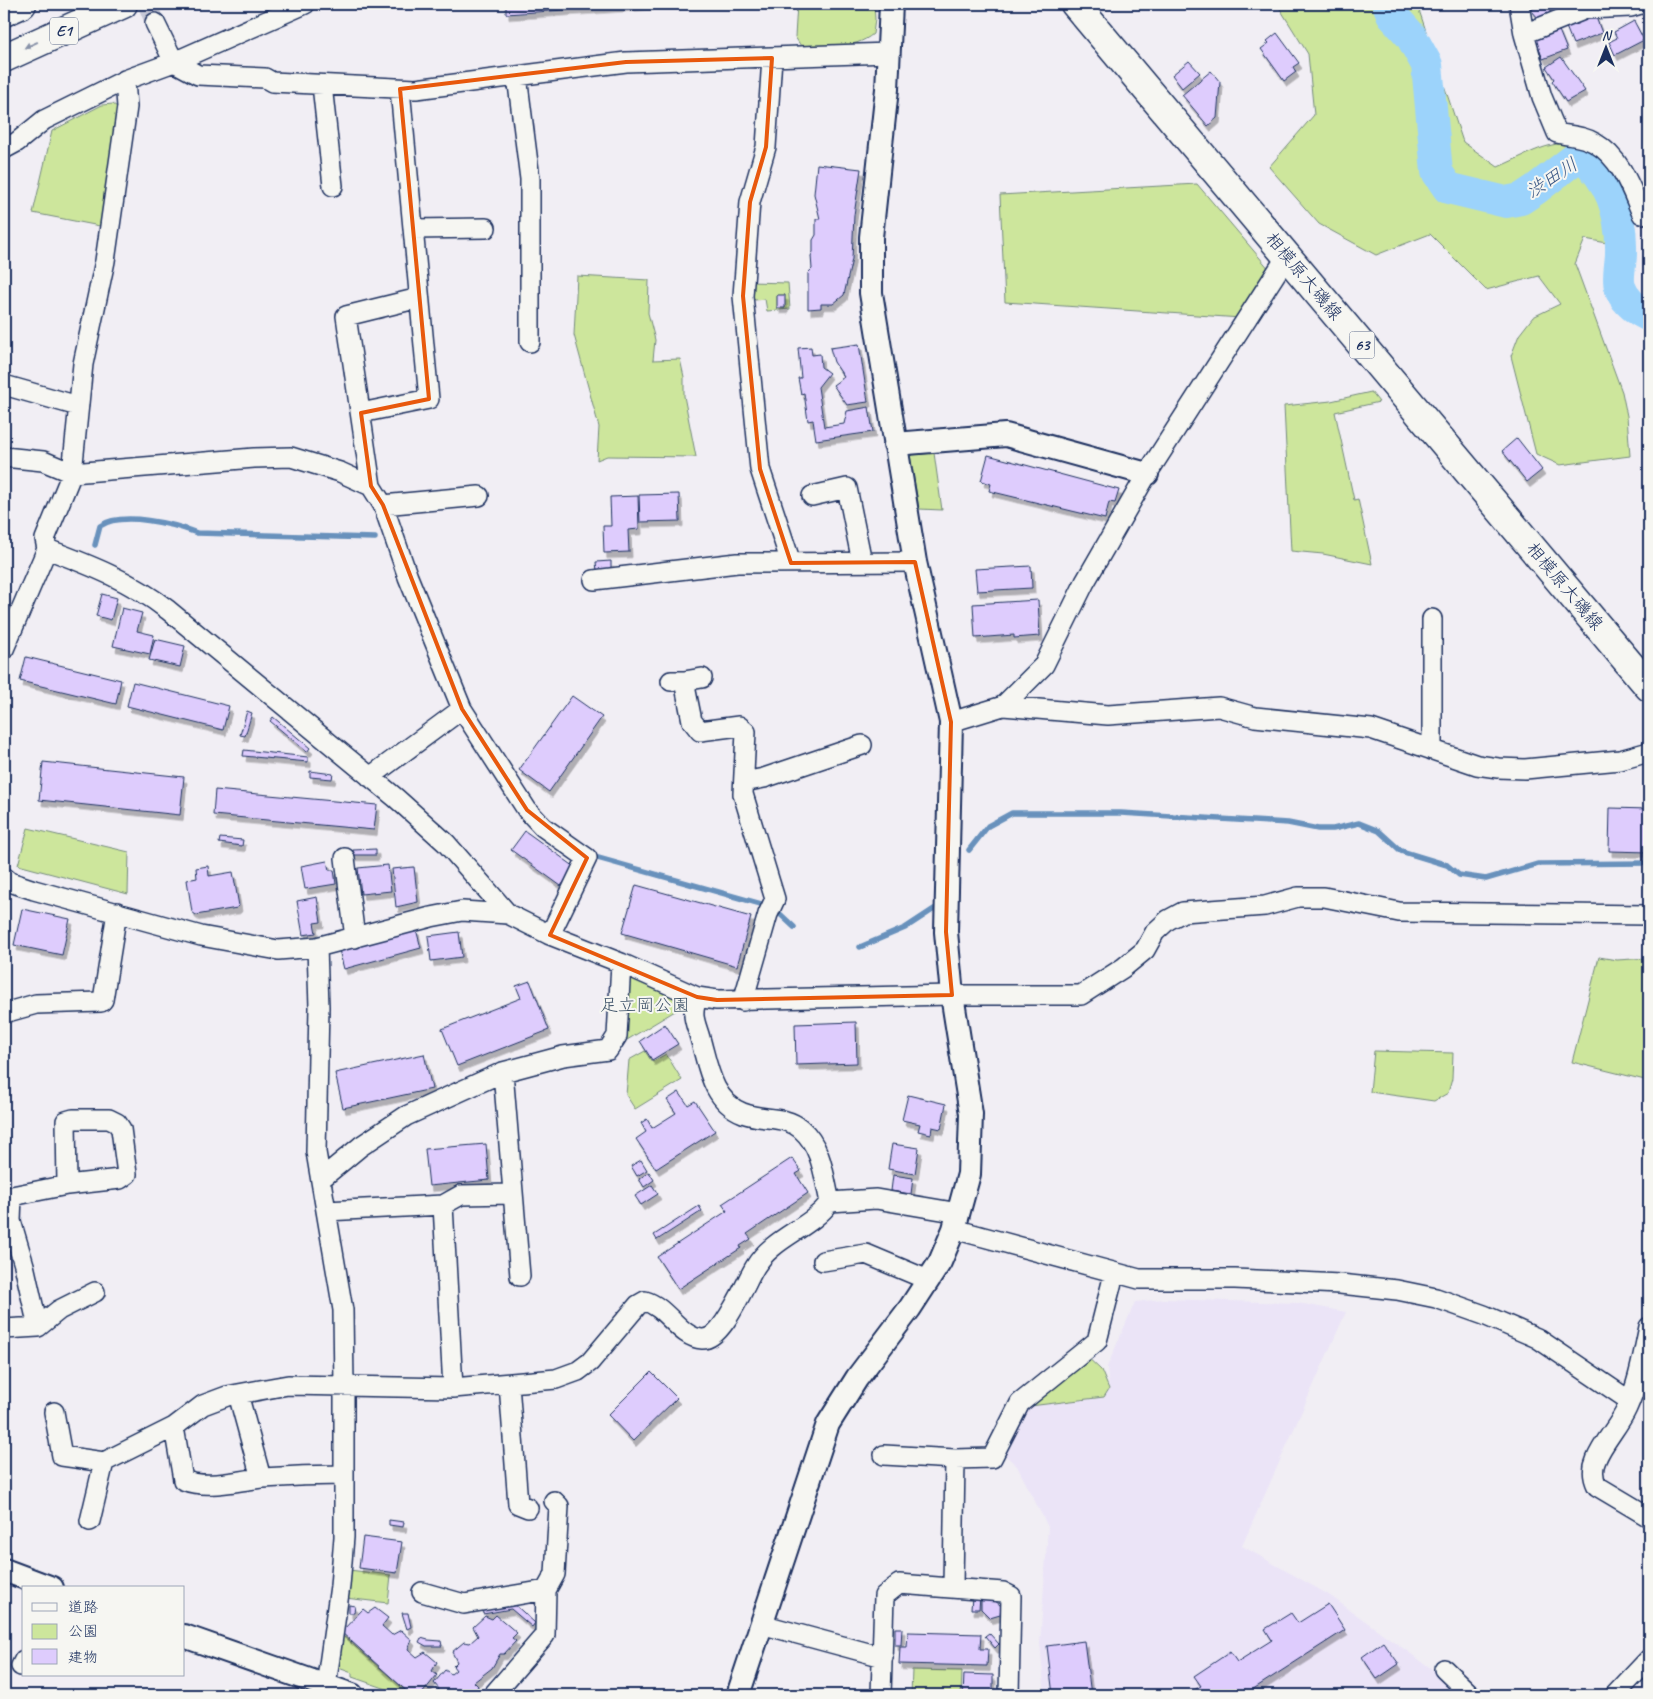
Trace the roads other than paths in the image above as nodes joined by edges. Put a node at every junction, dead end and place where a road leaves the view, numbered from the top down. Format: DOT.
graph roads {
  1 [pos="22,4"];
  2 [pos="124,4"];
  3 [pos="305,4"];
  4 [pos="891,4"];
  5 [pos="1075,4"];
  6 [pos="1519,4"];
  7 [pos="1641,4"];
  8 [pos="4,12"];
  9 [pos="155,23"];
  10 [pos="1524,34"];
  11 [pos="889,53"];
  12 [pos="4,58"];
  13 [pos="772,58"];
  14 [pos="174,62"];
  15 [pos="517,76"];
  16 [pos="125,80"];
  17 [pos="322,85"];
  18 [pos="400,89"];
  19 [pos="4,149"];
  20 [pos="333,186"];
  21 [pos="1642,214"];
  22 [pos="486,228"];
  23 [pos="413,229"];
  24 [pos="1287,256"];
  25 [pos="419,298"];
  26 [pos="530,342"];
  27 [pos="4,385"];
  28 [pos="78,406"];
  29 [pos="361,413"];
  30 [pos="895,444"];
  31 [pos="4,458"];
  32 [pos="72,473"];
  33 [pos="1147,474"];
  34 [pos="371,486"];
  35 [pos="479,496"];
  36 [pos="812,496"];
  37 [pos="383,505"];
  38 [pos="47,549"];
  39 [pos="862,562"];
  40 [pos="915,562"];
  41 [pos="792,563"];
  42 [pos="594,580"];
  43 [pos="1432,619"];
  44 [pos="4,649"];
  45 [pos="686,680"];
  46 [pos="1649,687"];
  47 [pos="1003,706"];
  48 [pos="462,709"];
  49 [pos="952,722"];
  50 [pos="862,745"];
  51 [pos="1432,750"];
  52 [pos="1649,752"];
  53 [pos="370,777"];
  54 [pos="744,782"];
  55 [pos="345,858"];
  56 [pos="4,877"];
  57 [pos="117,912"];
  58 [pos="508,914"];
  59 [pos="1649,915"];
  60 [pos="550,935"];
  61 [pos="355,938"];
  62 [pos="317,947"];
  63 [pos="621,963"];
  64 [pos="952,995"];
  65 [pos="697,997"];
  66 [pos="743,1001"];
  67 [pos="4,1013"];
  68 [pos="503,1072"];
  69 [pos="321,1179"];
  70 [pos="67,1185"];
  71 [pos="512,1194"];
  72 [pos="830,1202"];
  73 [pos="443,1205"];
  74 [pos="326,1211"];
  75 [pos="957,1221"];
  76 [pos="832,1255"];
  77 [pos="1114,1274"];
  78 [pos="520,1276"];
  79 [pos="928,1280"];
  80 [pos="95,1292"];
  81 [pos="38,1327"];
  82 [pos="1649,1327"];
  83 [pos="4,1329"];
  84 [pos="508,1384"];
  85 [pos="344,1387"];
  86 [pos="453,1388"];
  87 [pos="238,1394"];
  88 [pos="1630,1401"];
  89 [pos="54,1412"];
  90 [pos="174,1427"];
  91 [pos="884,1455"];
  92 [pos="955,1459"];
  93 [pos="104,1462"];
  94 [pos="344,1475"];
  95 [pos="262,1478"];
  96 [pos="554,1501"];
  97 [pos="528,1508"];
  98 [pos="1649,1517"];
  99 [pos="90,1521"];
  100 [pos="6,1576"];
  101 [pos="46,1586"];
  102 [pos="953,1587"];
  103 [pos="546,1590"];
  104 [pos="422,1592"];
  105 [pos="761,1624"];
  106 [pos="185,1636"];
  107 [pos="883,1658"];
  108 [pos="1649,1659"];
  109 [pos="1444,1669"];
  110 [pos="326,1686"];
  111 [pos="352,1695"];
  112 [pos="493,1695"];
  113 [pos="738,1695"];
  114 [pos="881,1695"];
  115 [pos="1009,1695"];
  116 [pos="1470,1695"];
  117 [pos="1615,1695"];
  1 -- 8 [label="main road"];
  2 -- 12 [label="main road, E1, one-way"];
  3 -- 14 [label="street"];
  4 -- 11 [label="street"];
  5 -- 24 [label="main road, 相模原大磯線 / 63"];
  6 -- 10 [label="street"];
  7 -- 10 [label="street"];
  9 -- 14 [label="street"];
  10 -- 21 [label="street"];
  11 -- 13 [label="street"];
  11 -- 30 [label="street"];
  13 -- 15 [label="street"];
  13 -- 41 [label="street"];
  14 -- 16 [label="street"];
  14 -- 17 [label="street"];
  15 -- 18 [label="street"];
  15 -- 26 [label="street"];
  16 -- 19 [label="street"];
  16 -- 28 [label="street"];
  17 -- 18 [label="street"];
  17 -- 20 [label="street"];
  18 -- 23 [label="street"];
  22 -- 23 [label="street"];
  23 -- 25 [label="street"];
  24 -- 33 [label="street"];
  24 -- 46 [label="main road, 相模原大磯線 / 63"];
  25 -- 29 [label="street"];
  25 -- 29 [label="street"];
  27 -- 28 [label="street"];
  28 -- 32 [label="street"];
  29 -- 34 [label="street"];
  30 -- 33 [label="street"];
  30 -- 40 [label="street"];
  31 -- 32 [label="street"];
  32 -- 34 [label="street"];
  32 -- 38 [label="street"];
  33 -- 47 [label="street"];
  34 -- 37 [label="street"];
  35 -- 37 [label="street"];
  36 -- 39 [label="street"];
  37 -- 48 [label="street"];
  38 -- 44 [label="street"];
  38 -- 53 [label="street"];
  39 -- 40 [label="street"];
  39 -- 41 [label="street"];
  40 -- 49 [label="street"];
  41 -- 42 [label="street"];
  43 -- 51 [label="street"];
  45 -- 54 [label="street"];
  47 -- 49 [label="street"];
  47 -- 51 [label="street"];
  48 -- 53 [label="street"];
  48 -- 60 [label="street"];
  49 -- 64 [label="street"];
  50 -- 54 [label="street"];
  51 -- 52 [label="street"];
  53 -- 58 [label="street"];
  54 -- 66 [label="street"];
  55 -- 61 [label="street"];
  56 -- 57 [label="street"];
  57 -- 62 [label="street"];
  57 -- 67 [label="street"];
  58 -- 60 [label="street"];
  58 -- 61 [label="street"];
  59 -- 64 [label="street"];
  60 -- 63 [label="street"];
  61 -- 62 [label="street"];
  62 -- 69 [label="street"];
  63 -- 65 [label="street"];
  63 -- 68 [label="street"];
  64 -- 66 [label="street"];
  64 -- 75 [label="street"];
  65 -- 66 [label="street"];
  65 -- 72 [label="street"];
  68 -- 69 [label="street"];
  68 -- 71 [label="street"];
  69 -- 74 [label="street"];
  70 -- 81 [label="street"];
  71 -- 73 [label="street"];
  71 -- 78 [label="street"];
  72 -- 75 [label="street"];
  72 -- 84 [label="street"];
  73 -- 74 [label="street"];
  73 -- 86 [label="street"];
  74 -- 85 [label="street"];
  75 -- 77 [label="street"];
  75 -- 79 [label="street"];
  76 -- 79 [label="street"];
  77 -- 88 [label="street"];
  77 -- 92 [label="street"];
  79 -- 105 [label="street"];
  80 -- 81 [label="street"];
  81 -- 83 [label="street"];
  82 -- 88 [label="street"];
  84 -- 86 [label="street"];
  84 -- 97 [label="street"];
  85 -- 86 [label="street"];
  85 -- 87 [label="street"];
  85 -- 94 [label="street"];
  87 -- 90 [label="street"];
  87 -- 95 [label="street"];
  88 -- 98 [label="street"];
  89 -- 93 [label="street"];
  90 -- 93 [label="street"];
  90 -- 95 [label="street"];
  91 -- 92 [label="street"];
  92 -- 102 [label="street"];
  93 -- 99 [label="street"];
  94 -- 95 [label="street"];
  94 -- 110 [label="street"];
  96 -- 103 [label="street"];
  100 -- 101 [label="street"];
  102 -- 107 [label="street"];
  102 -- 115 [label="street"];
  103 -- 104 [label="street"];
  103 -- 112 [label="street"];
  105 -- 107 [label="street"];
  105 -- 113 [label="street"];
  106 -- 110 [label="street"];
  107 -- 114 [label="street"];
  108 -- 117 [label="street"];
  109 -- 116 [label="street"];
  110 -- 111 [label="street"];
}
